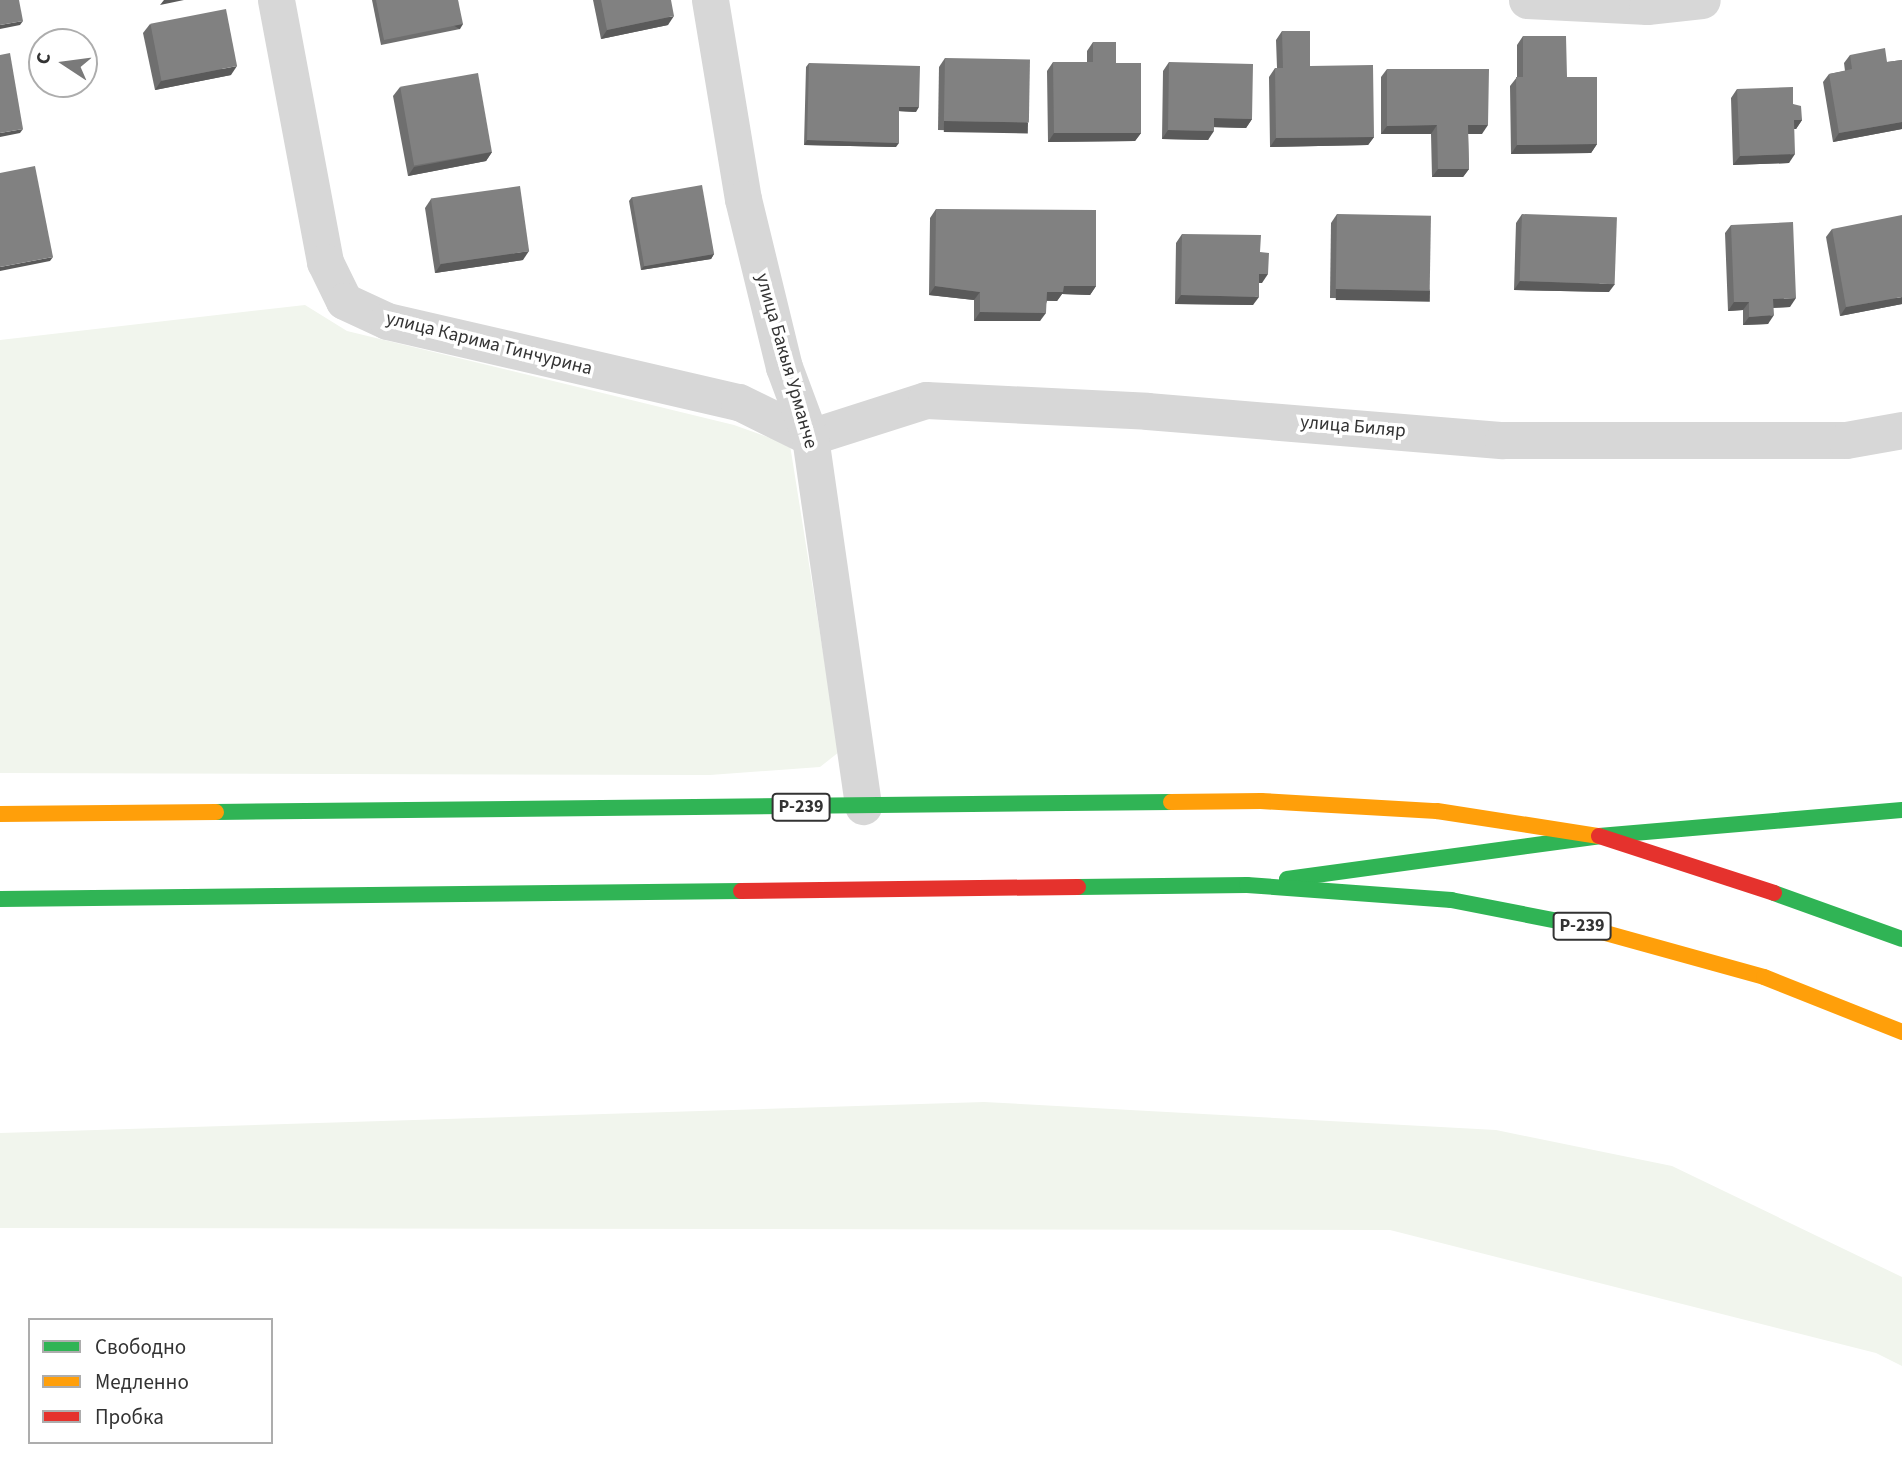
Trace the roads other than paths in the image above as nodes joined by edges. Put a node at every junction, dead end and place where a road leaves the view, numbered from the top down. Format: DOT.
graph roads {
  1 [pos="276,0"];
  2 [pos="710,0"];
  3 [pos="1527,0"];
  4 [pos="1702,0"];
  5 [pos="1902,430"];
  6 [pos="810,437"];
  7 [pos="863,806"];
  8 [pos="1902,810"];
  9 [pos="0,814"];
  10 [pos="1599,836"];
  11 [pos="1247,885"];
  12 [pos="0,899"];
  13 [pos="1902,939"];
  14 [pos="1902,1032"];
  1 -- 6 [label="street, улица Карима Тинчурина"];
  2 -- 6 [label="street, улица Бакыя Урманче"];
  3 -- 4 [label="street"];
  5 -- 6 [label="street, улица Биляр"];
  6 -- 7 [label="street, улица Бакыя Урманче"];
  7 -- 9 [label="main road, Р-239"];
  7 -- 10 [label="main road, Р-239"];
  8 -- 10 [label="main road"];
  10 -- 11 [label="main road"];
  10 -- 13 [label="main road, Р-239"];
  11 -- 12 [label="main road, Р-239"];
  11 -- 14 [label="main road, Р-239"];
}
